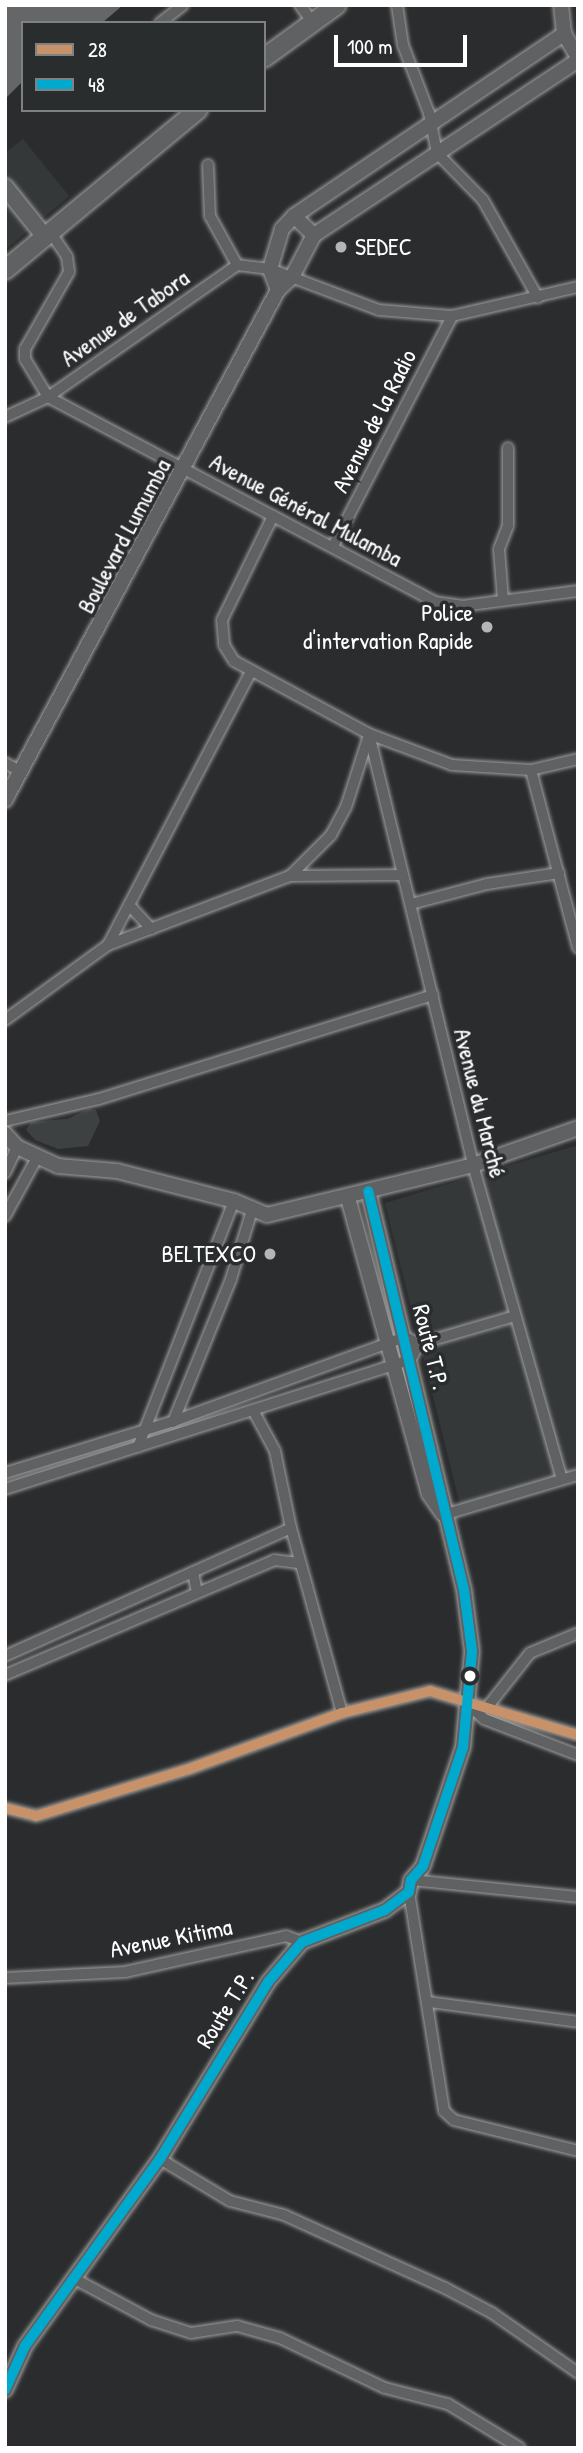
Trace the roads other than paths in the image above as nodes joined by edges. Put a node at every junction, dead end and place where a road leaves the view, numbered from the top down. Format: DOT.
graph roads {
  1 [pos="183,5"];
  2 [pos="300,5"];
  3 [pos="337,5"];
  4 [pos="397,5"];
  5 [pos="561,5"];
  6 [pos="163,21"];
  7 [pos="313,23"];
  8 [pos="564,34"];
  9 [pos="577,52"];
  10 [pos="266,57"];
  11 [pos="196,112"];
  12 [pos="428,126"];
  13 [pos="437,153"];
  14 [pos="208,164"];
  15 [pos="5,187"];
  16 [pos="294,216"];
  17 [pos="48,235"];
  18 [pos="314,235"];
  19 [pos="237,265"];
  20 [pos="270,269"];
  21 [pos="5,270"];
  22 [pos="292,277"];
  23 [pos="578,287"];
  24 [pos="278,290"];
  25 [pos="538,298"];
  26 [pos="452,316"];
  27 [pos="48,397"];
  28 [pos="5,417"];
  29 [pos="508,448"];
  30 [pos="185,470"];
  31 [pos="273,516"];
  32 [pos="333,546"];
  33 [pos="578,591"];
  34 [pos="503,600"];
  35 [pos="251,672"];
  36 [pos="369,734"];
  37 [pos="578,759"];
  38 [pos="5,763"];
  39 [pos="531,771"];
  40 [pos="22,772"];
  41 [pos="5,800"];
  42 [pos="559,873"];
  43 [pos="403,875"];
  44 [pos="290,876"];
  45 [pos="411,904"];
  46 [pos="129,905"];
  47 [pos="151,929"];
  48 [pos="108,945"];
  49 [pos="578,948"];
  50 [pos="433,995"];
  51 [pos="5,1020"];
  52 [pos="5,1121"];
  53 [pos="578,1128"];
  54 [pos="5,1134"];
  55 [pos="17,1147"];
  56 [pos="38,1156"];
  57 [pos="473,1165"];
  58 [pos="5,1173"];
  59 [pos="368,1191"];
  60 [pos="348,1198"];
  61 [pos="234,1201"];
  62 [pos="253,1207"];
  63 [pos="5,1216"];
  64 [pos="515,1316"];
  65 [pos="405,1337"];
  66 [pos="387,1343"];
  67 [pos="419,1343"];
  68 [pos="411,1359"];
  69 [pos="394,1365"];
  70 [pos="253,1410"];
  71 [pos="174,1421"];
  72 [pos="146,1428"];
  73 [pos="166,1438"];
  74 [pos="138,1447"];
  75 [pos="5,1473"];
  76 [pos="578,1475"];
  77 [pos="562,1479"];
  78 [pos="5,1489"];
  79 [pos="443,1515"];
  80 [pos="290,1528"];
  81 [pos="300,1563"];
  82 [pos="193,1572"];
  83 [pos="197,1593"];
  84 [pos="578,1633"];
  85 [pos="5,1656"];
  86 [pos="5,1675"];
  87 [pos="468,1704"];
  88 [pos="489,1705"];
  89 [pos="342,1713"];
  90 [pos="578,1735"];
  91 [pos="578,1755"];
  92 [pos="5,1808"];
  93 [pos="410,1886"];
  94 [pos="578,1897"];
  95 [pos="302,1941"];
  96 [pos="5,1978"];
  97 [pos="429,2002"];
  98 [pos="578,2022"];
  99 [pos="578,2151"];
  100 [pos="160,2159"];
  101 [pos="73,2278"];
  102 [pos="578,2373"];
  103 [pos="5,2390"];
  104 [pos="520,2448"];
  1 -- 6 [label="street"];
  2 -- 7 [label="street"];
  3 -- 7 [label="highway"];
  4 -- 12 [label="street"];
  5 -- 8 [label="street"];
  7 -- 10 [label="highway"];
  8 -- 9 [label="street"];
  8 -- 12 [label="street"];
  9 -- 13 [label="street, Boulevard Lumumba"];
  11 -- 17 [label="highway"];
  12 -- 13 [label="street"];
  12 -- 16 [label="street"];
  13 -- 18 [label="street, Boulevard Lumumba"];
  13 -- 25 [label="street"];
  14 -- 19 [label="street"];
  15 -- 17 [label="main road"];
  16 -- 18 [label="street"];
  16 -- 20 [label="street"];
  17 -- 21 [label="highway"];
  17 -- 27 [label="street"];
  18 -- 22 [label="street, Boulevard Lumumba"];
  19 -- 20 [label="street"];
  19 -- 27 [label="street, Avenue de Tabora"];
  20 -- 22 [label="street"];
  20 -- 24 [label="street"];
  22 -- 24 [label="street, Boulevard Lumumba"];
  22 -- 26 [label="street"];
  23 -- 25 [label="street"];
  24 -- 30 [label="street, Boulevard Lumumba"];
  25 -- 26 [label="street"];
  26 -- 32 [label="street, Avenue de la Radio"];
  27 -- 28 [label="street, Avenue de Tabora"];
  27 -- 30 [label="street, Avenue Général Mulamba"];
  29 -- 34 [label="street"];
  30 -- 31 [label="street, Avenue Général Mulamba"];
  30 -- 40 [label="street, Boulevard Lumumba"];
  31 -- 32 [label="street, Avenue Général Mulamba"];
  31 -- 35 [label="street"];
  32 -- 34 [label="street, Avenue Général Mulamba"];
  33 -- 34 [label="street, Avenue Général Mulamba"];
  35 -- 36 [label="street"];
  35 -- 46 [label="street"];
  36 -- 39 [label="street"];
  36 -- 43 [label="street, Avenue du Marché"];
  36 -- 44 [label="street"];
  37 -- 39 [label="street"];
  38 -- 40 [label="street"];
  39 -- 42 [label="street"];
  40 -- 41 [label="street, Boulevard Lumumba"];
  42 -- 45 [label="street"];
  42 -- 49 [label="street"];
  43 -- 44 [label="street"];
  43 -- 45 [label="street, Avenue du Marché"];
  44 -- 47 [label="street"];
  45 -- 50 [label="street, Avenue du Marché"];
  46 -- 47 [label="street"];
  46 -- 48 [label="street"];
  47 -- 48 [label="street"];
  48 -- 51 [label="street"];
  50 -- 52 [label="street"];
  50 -- 57 [label="street, Avenue du Marché"];
  53 -- 57 [label="street"];
  54 -- 55 [label="street"];
  55 -- 56 [label="street"];
  55 -- 58 [label="street"];
  56 -- 61 [label="street"];
  56 -- 63 [label="street"];
  57 -- 59 [label="street"];
  57 -- 64 [label="street, Avenue du Marché"];
  59 -- 60 [label="street"];
  59 -- 65 [label="street, Route T.P."];
  60 -- 62 [label="street"];
  60 -- 66 [label="street, Route T.P."];
  61 -- 62 [label="street"];
  61 -- 72 [label="street"];
  62 -- 71 [label="street"];
  64 -- 67 [label="street"];
  64 -- 77 [label="street, Avenue du Marché"];
  65 -- 66 [label="street"];
  65 -- 67 [label="street"];
  65 -- 68 [label="street, Route T.P."];
  66 -- 69 [label="street, Route T.P."];
  66 -- 71 [label="street"];
  67 -- 68 [label="street"];
  68 -- 69 [label="street"];
  68 -- 79 [label="street, Route T.P."];
  69 -- 70 [label="street"];
  69 -- 79 [label="street, Route T.P."];
  70 -- 73 [label="street"];
  70 -- 80 [label="street"];
  71 -- 72 [label="street"];
  71 -- 73 [label="street"];
  72 -- 74 [label="street"];
  72 -- 75 [label="street"];
  73 -- 74 [label="street"];
  74 -- 78 [label="street"];
  76 -- 77 [label="street"];
  77 -- 79 [label="street"];
  79 -- 87 [label="street, Route T.P."];
  80 -- 81 [label="street"];
  80 -- 82 [label="street"];
  81 -- 83 [label="street"];
  81 -- 89 [label="street"];
  82 -- 83 [label="street"];
  82 -- 85 [label="street"];
  83 -- 86 [label="street"];
  84 -- 88 [label="street"];
  87 -- 88 [label="street"];
  87 -- 89 [label="street"];
  87 -- 91 [label="street"];
  87 -- 93 [label="street, Route T.P."];
  88 -- 90 [label="street"];
  89 -- 92 [label="street"];
  93 -- 94 [label="street"];
  93 -- 95 [label="street, Route T.P."];
  93 -- 97 [label="street"];
  95 -- 96 [label="street, Avenue Kitima"];
  95 -- 100 [label="street, Route T.P."];
  97 -- 98 [label="street"];
  97 -- 99 [label="street"];
  100 -- 101 [label="street, Route T.P."];
  100 -- 102 [label="street"];
  101 -- 103 [label="street, Route T.P."];
  101 -- 104 [label="street"];
}
